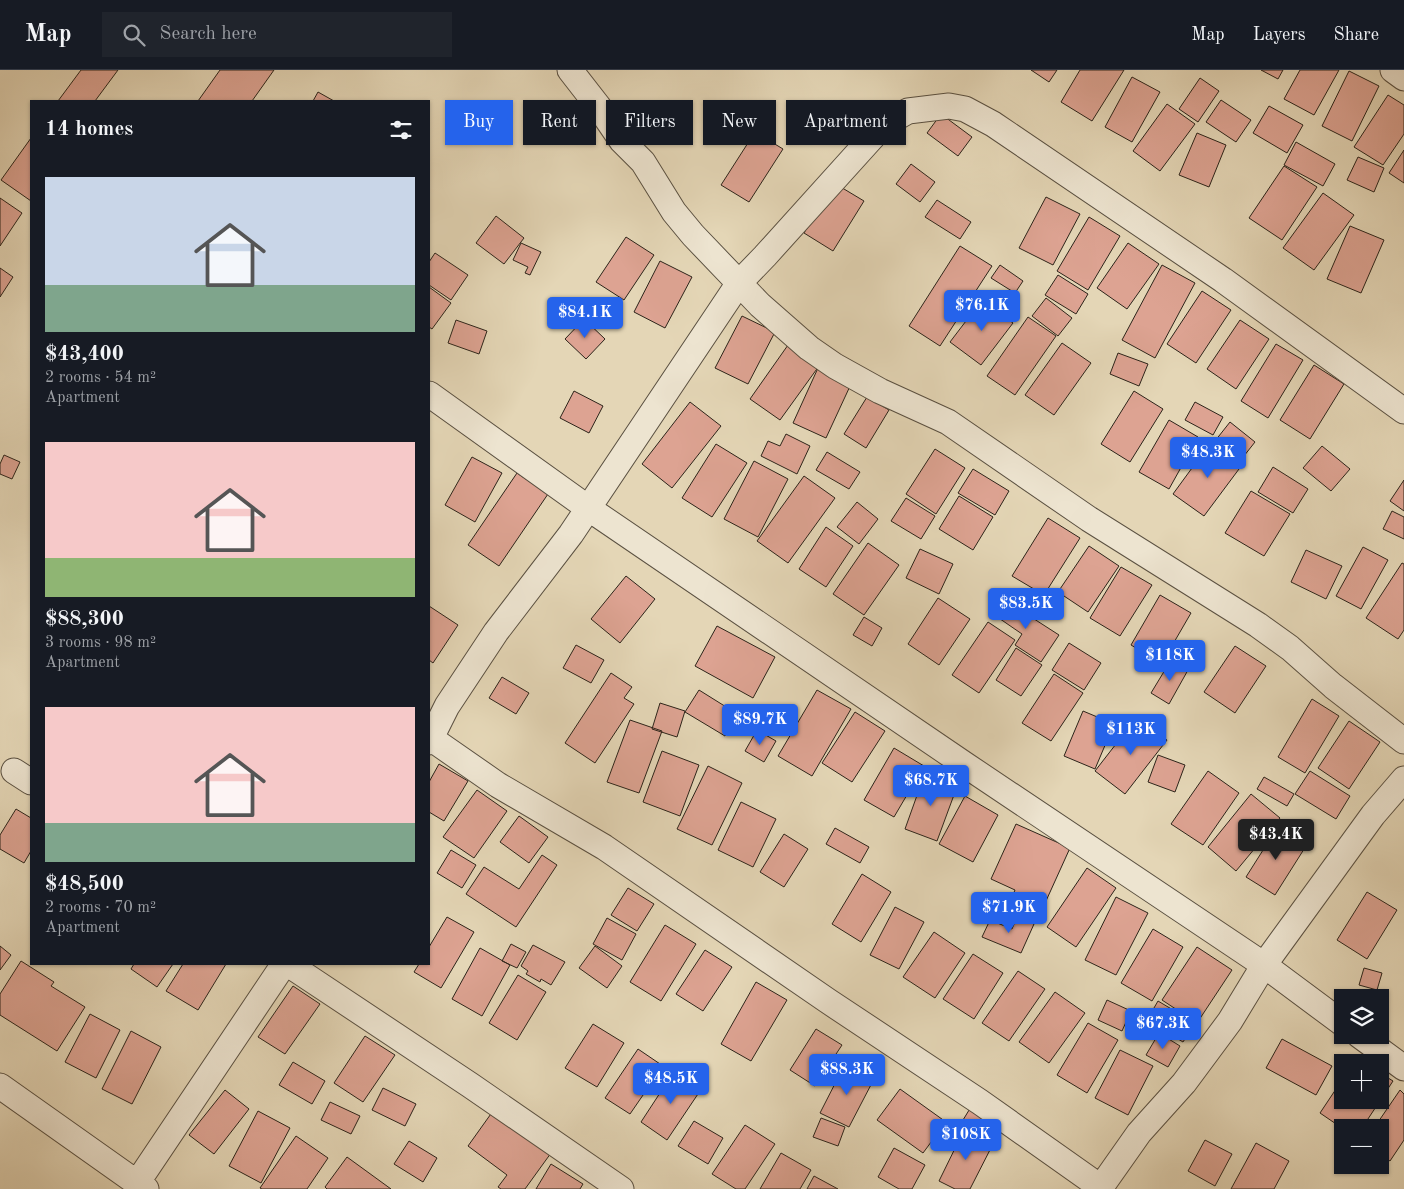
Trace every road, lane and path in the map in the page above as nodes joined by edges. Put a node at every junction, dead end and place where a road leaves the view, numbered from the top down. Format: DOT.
graph roads {
  1 [pos="570,70"];
  2 [pos="1393,70"];
  3 [pos="1404,78"];
  4 [pos="739,282"];
  5 [pos="430,395"];
  6 [pos="1404,411"];
  7 [pos="588,508"];
  8 [pos="430,737"];
  9 [pos="430,740"];
  10 [pos="1404,741"];
  11 [pos="1404,779"];
  12 [pos="283,965"];
  13 [pos="290,965"];
  14 [pos="1264,965"];
  15 [pos="1334,1017"];
  16 [pos="1371,1044"];
  17 [pos="1404,1068"];
  18 [pos="0,1086"];
  19 [pos="142,1186"];
  20 [pos="1093,1186"];
  21 [pos="621,1189"];
  1 -- 4 [label="street"];
  2 -- 3 [label="street"];
  4 -- 6 [label="street"];
  4 -- 7 [label="street"];
  4 -- 10 [label="street"];
  5 -- 7 [label="street"];
  7 -- 8 [label="street"];
  7 -- 14 [label="street"];
  9 -- 20 [label="street"];
  11 -- 14 [label="street"];
  12 -- 19 [label="street"];
  13 -- 21 [label="street"];
  14 -- 15 [label="street"];
  14 -- 20 [label="street"];
  16 -- 17 [label="street"];
  18 -- 19 [label="street"];
}
